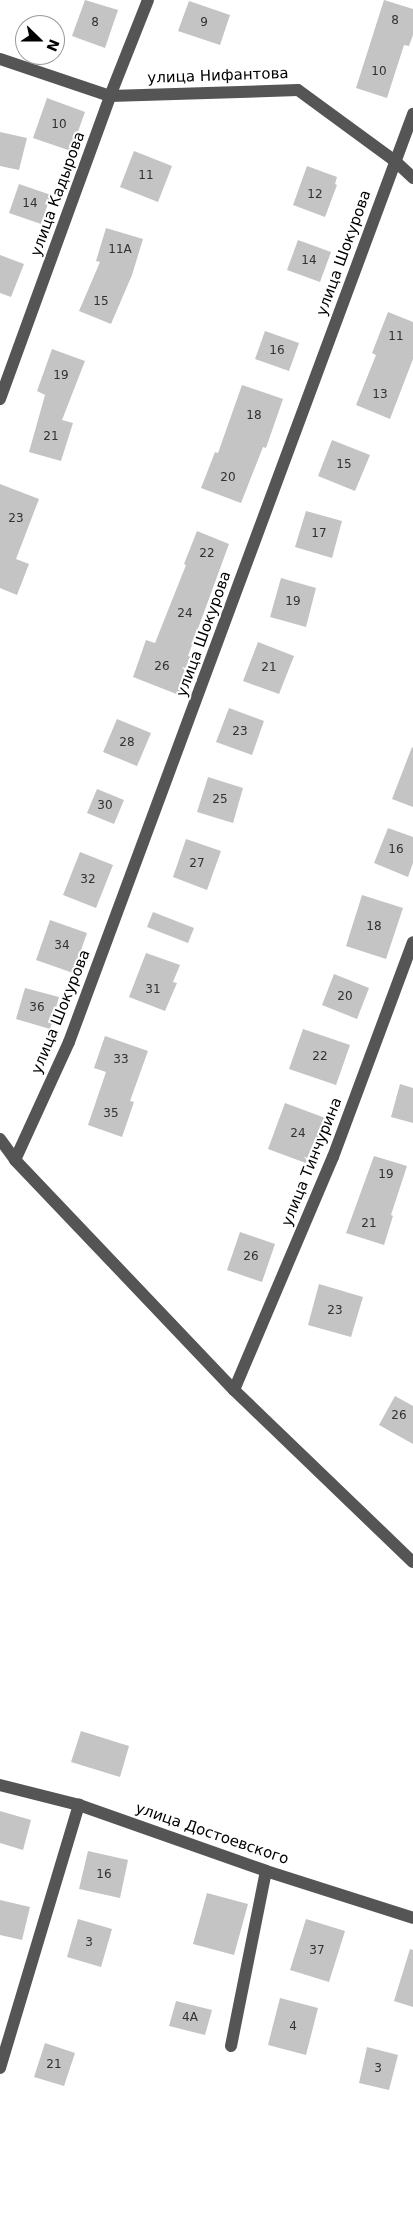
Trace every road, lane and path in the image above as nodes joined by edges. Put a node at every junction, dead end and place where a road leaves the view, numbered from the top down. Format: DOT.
graph roads {
  1 [pos="148,0"];
  2 [pos="0,58"];
  3 [pos="110,96"];
  4 [pos="413,114"];
  5 [pos="395,161"];
  6 [pos="413,178"];
  7 [pos="0,399"];
  8 [pos="413,942"];
  9 [pos="0,1139"];
  10 [pos="15,1160"];
  11 [pos="234,1390"];
  12 [pos="413,1562"];
  13 [pos="0,1784"];
  14 [pos="79,1805"];
  15 [pos="266,1871"];
  16 [pos="413,1918"];
  17 [pos="232,2046"];
  18 [pos="0,2068"];
  1 -- 3 [label="street, улица Кадырова"];
  2 -- 3 [label="street, улица Нифантова"];
  3 -- 5 [label="street, улица Нифантова"];
  3 -- 7 [label="street, улица Кадырова"];
  4 -- 5 [label="street, улица Шокурова"];
  5 -- 6 [label="street, улица Нифантова"];
  5 -- 10 [label="street, улица Шокурова"];
  8 -- 11 [label="street, улица Тинчурина"];
  9 -- 10 [label="street"];
  10 -- 11 [label="street"];
  11 -- 12 [label="street"];
  13 -- 14 [label="street, улица Достоевского"];
  14 -- 15 [label="street, улица Достоевского"];
  14 -- 18 [label="street"];
  15 -- 16 [label="street, улица Достоевского"];
  15 -- 17 [label="street"];
}
